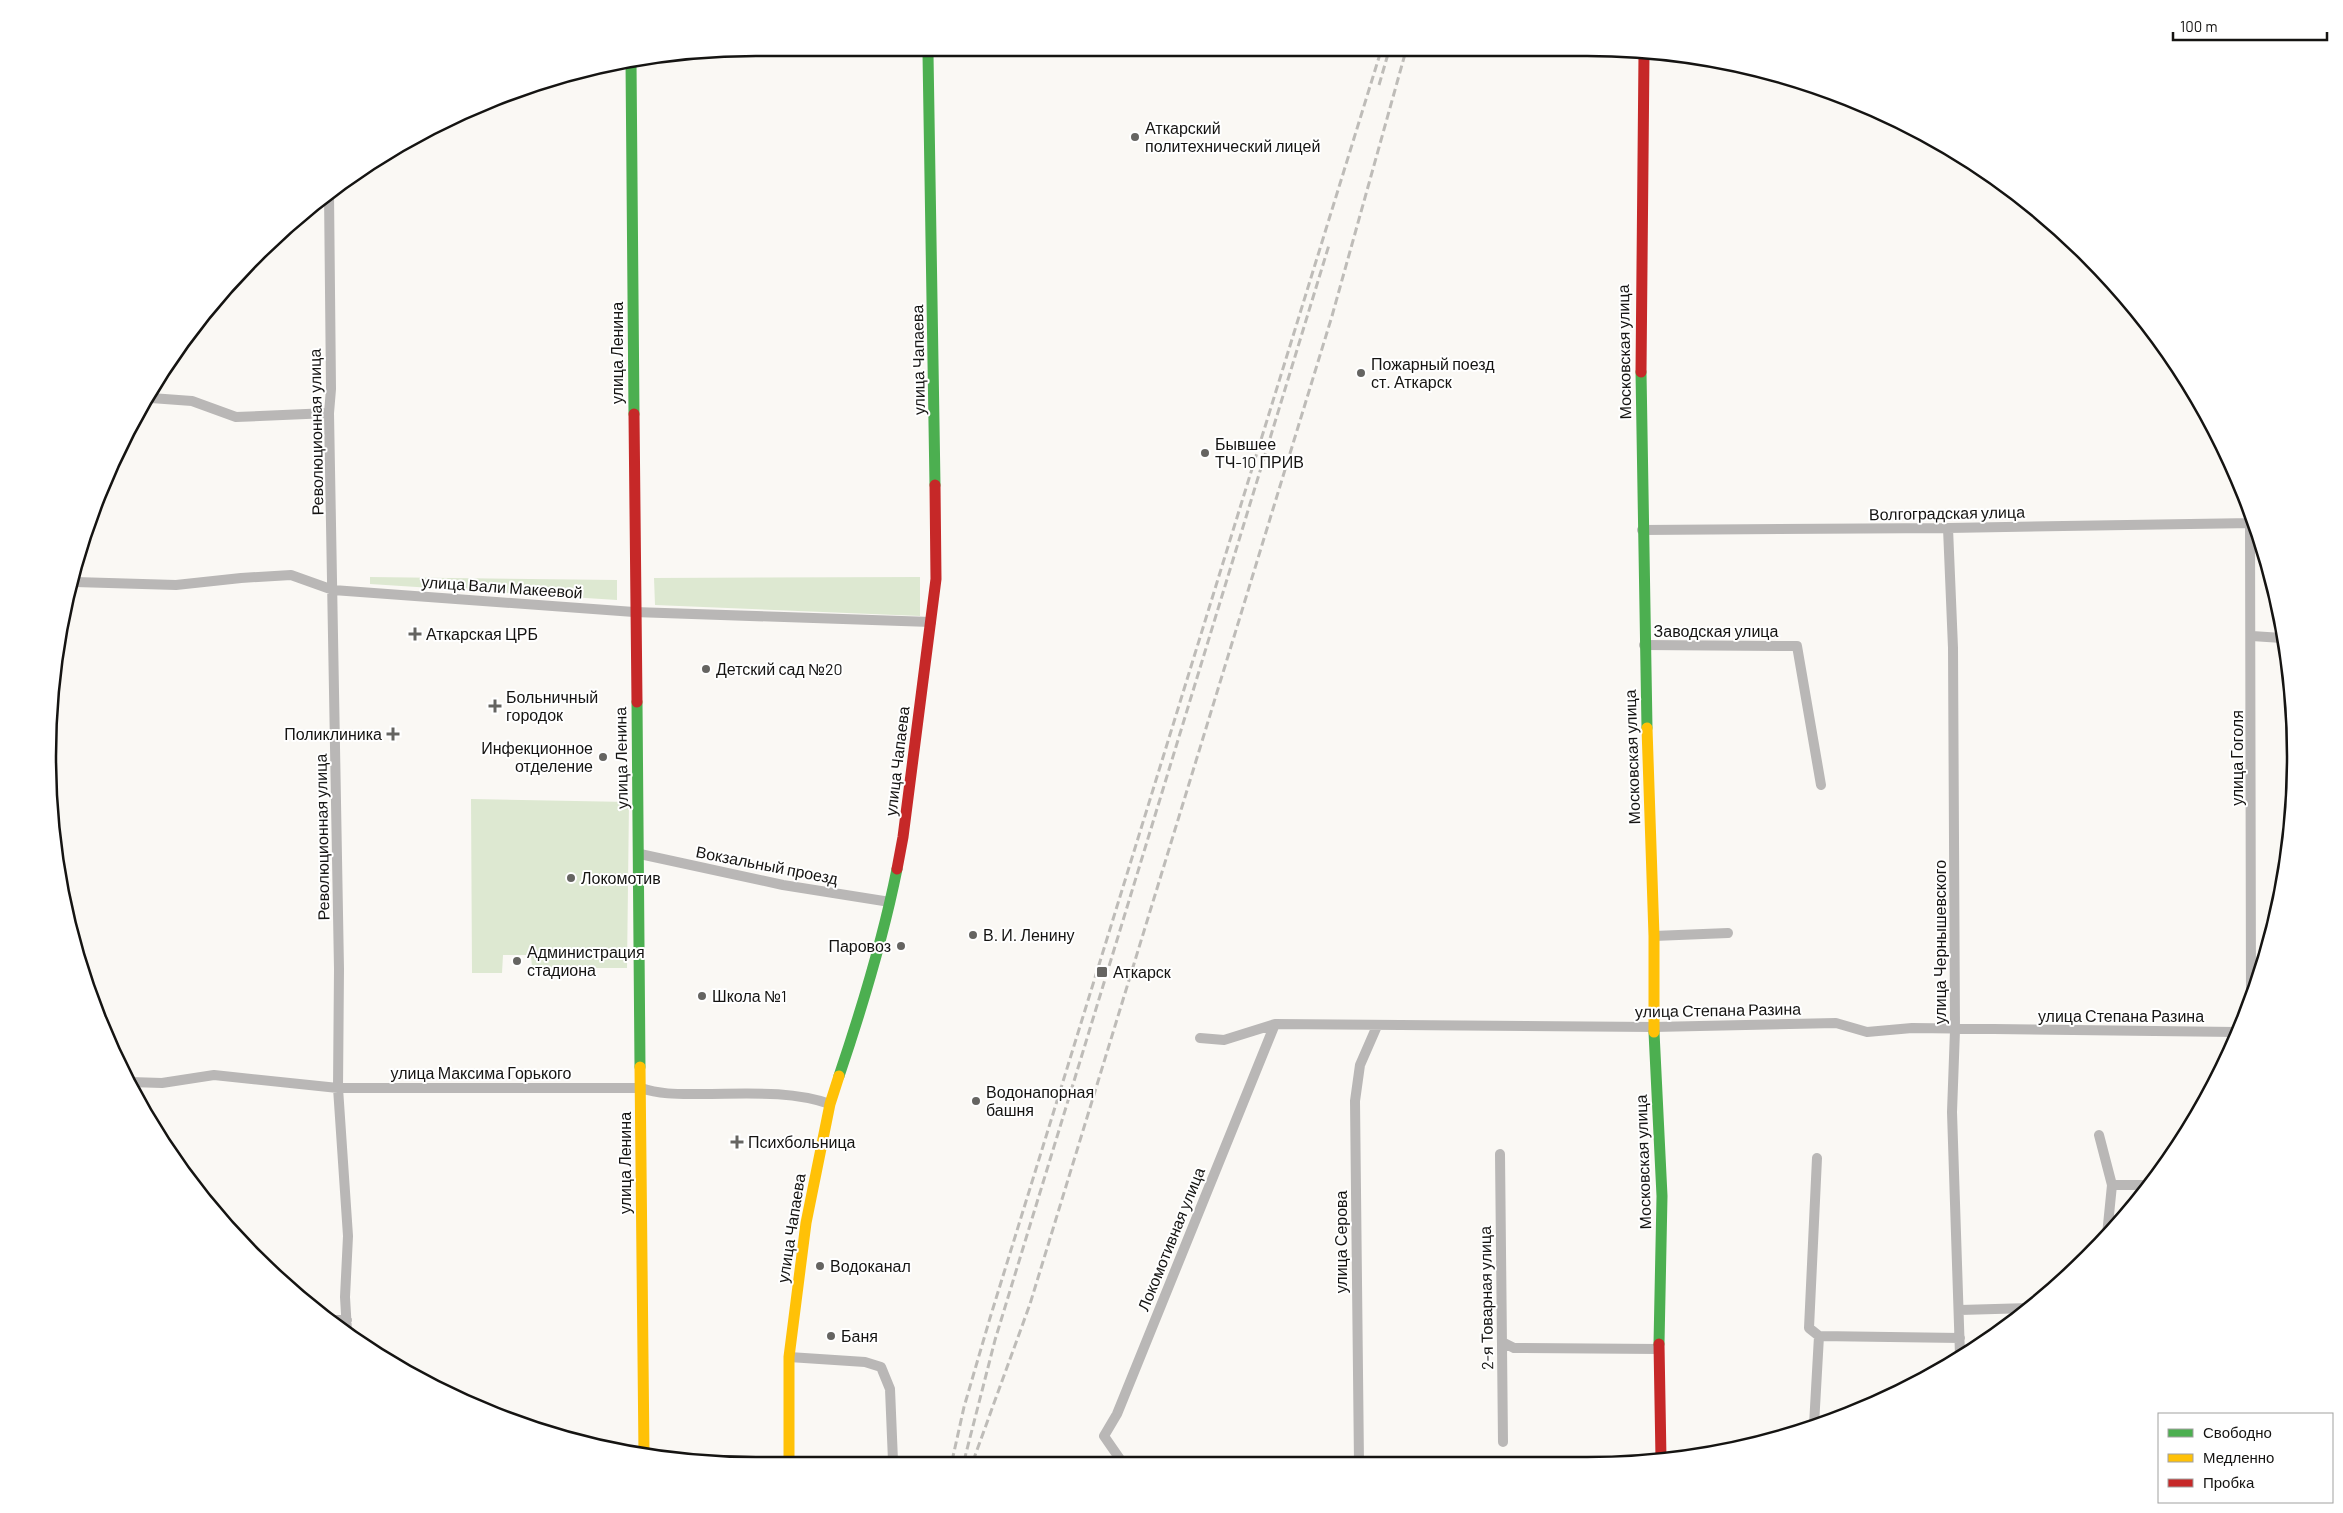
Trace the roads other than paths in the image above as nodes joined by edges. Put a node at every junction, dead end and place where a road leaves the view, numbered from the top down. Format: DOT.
graph roads {
  1 [pos="928,56"];
  2 [pos="1644,59"];
  3 [pos="631,68"];
  4 [pos="329,202"];
  5 [pos="155,398"];
  6 [pos="329,413"];
  7 [pos="2246,521"];
  8 [pos="1948,528"];
  9 [pos="1642,530"];
  10 [pos="2251,535"];
  11 [pos="78,582"];
  12 [pos="332,590"];
  13 [pos="634,612"];
  14 [pos="931,622"];
  15 [pos="2252,636"];
  16 [pos="2276,638"];
  17 [pos="1644,645"];
  18 [pos="1821,785"];
  19 [pos="640,854"];
  20 [pos="890,902"];
  21 [pos="1728,933"];
  22 [pos="1654,936"];
  23 [pos="2251,978"];
  24 [pos="1275,1024"];
  25 [pos="1377,1026"];
  26 [pos="1654,1027"];
  27 [pos="1955,1030"];
  28 [pos="2230,1032"];
  29 [pos="1200,1038"];
  30 [pos="137,1082"];
  31 [pos="338,1088"];
  32 [pos="640,1088"];
  33 [pos="830,1104"];
  34 [pos="2099,1135"];
  35 [pos="1500,1154"];
  36 [pos="1817,1158"];
  37 [pos="2112,1185"];
  38 [pos="2140,1185"];
  39 [pos="2108,1223"];
  40 [pos="2017,1308"];
  41 [pos="1960,1310"];
  42 [pos="341,1320"];
  43 [pos="347,1320"];
  44 [pos="347,1324"];
  45 [pos="1819,1336"];
  46 [pos="1960,1338"];
  47 [pos="1502,1342"];
  48 [pos="1659,1349"];
  49 [pos="1960,1349"];
  50 [pos="789,1357"];
  51 [pos="1814,1419"];
  52 [pos="1503,1442"];
  53 [pos="644,1447"];
  54 [pos="1661,1452"];
  55 [pos="789,1457"];
  56 [pos="894,1457"];
  57 [pos="1119,1457"];
  58 [pos="1359,1457"];
  1 -- 14 [label="street, улица Чапаева"];
  2 -- 9 [label="street, Московская улица"];
  3 -- 13 [label="street, улица Ленина"];
  4 -- 6 [label="street, Революционная улица"];
  5 -- 6 [label="street"];
  6 -- 12 [label="street, Революционная улица"];
  7 -- 8 [label="street, Волгоградская улица"];
  8 -- 9 [label="street, Волгоградская улица"];
  8 -- 27 [label="street, улица Чернышевского"];
  9 -- 17 [label="street, Московская улица"];
  10 -- 15 [label="street, улица Гоголя"];
  11 -- 12 [label="street, улица Вали Макеевой"];
  12 -- 13 [label="street, улица Вали Макеевой"];
  12 -- 31 [label="street, Революционная улица"];
  13 -- 14 [label="street, улица Вали Макеевой"];
  13 -- 19 [label="street, улица Ленина"];
  14 -- 20 [label="street, улица Чапаева"];
  15 -- 16 [label="street"];
  15 -- 23 [label="street, улица Гоголя"];
  17 -- 18 [label="street, Заводская улица"];
  17 -- 22 [label="street, Московская улица"];
  19 -- 20 [label="street, Вокзальный проезд"];
  19 -- 32 [label="street, улица Ленина"];
  20 -- 33 [label="street, улица Чапаева"];
  21 -- 22 [label="street"];
  22 -- 26 [label="street, Московская улица"];
  24 -- 25 [label="street, улица Степана Разина"];
  24 -- 29 [label="street, улица Степана Разина"];
  24 -- 57 [label="street, Локомотивная улица"];
  25 -- 26 [label="street, улица Степана Разина"];
  25 -- 58 [label="street, улица Серова"];
  26 -- 27 [label="street, улица Степана Разина"];
  26 -- 48 [label="street, Московская улица"];
  27 -- 28 [label="street, улица Степана Разина"];
  27 -- 41 [label="street, улица Чернышевского"];
  30 -- 31 [label="street, улица Максима Горького"];
  31 -- 32 [label="street, улица Максима Горького"];
  31 -- 43 [label="street, Революционная улица"];
  32 -- 33 [label="street, улица Максима Горького"];
  32 -- 53 [label="street, улица Ленина"];
  33 -- 50 [label="street, улица Чапаева"];
  34 -- 37 [label="street"];
  35 -- 47 [label="street, 2-я Товарная улица"];
  36 -- 45 [label="street"];
  37 -- 38 [label="street"];
  37 -- 39 [label="street"];
  40 -- 41 [label="street"];
  41 -- 46 [label="street, улица Чернышевского"];
  42 -- 43 [label="street"];
  43 -- 44 [label="street, Революционная улица"];
  45 -- 46 [label="street"];
  45 -- 51 [label="street"];
  46 -- 49 [label="street, улица Чернышевского"];
  47 -- 48 [label="street"];
  47 -- 52 [label="street, 2-я Товарная улица"];
  48 -- 54 [label="street, Московская улица"];
  50 -- 55 [label="street, улица Чапаева"];
  50 -- 56 [label="street"];
}
